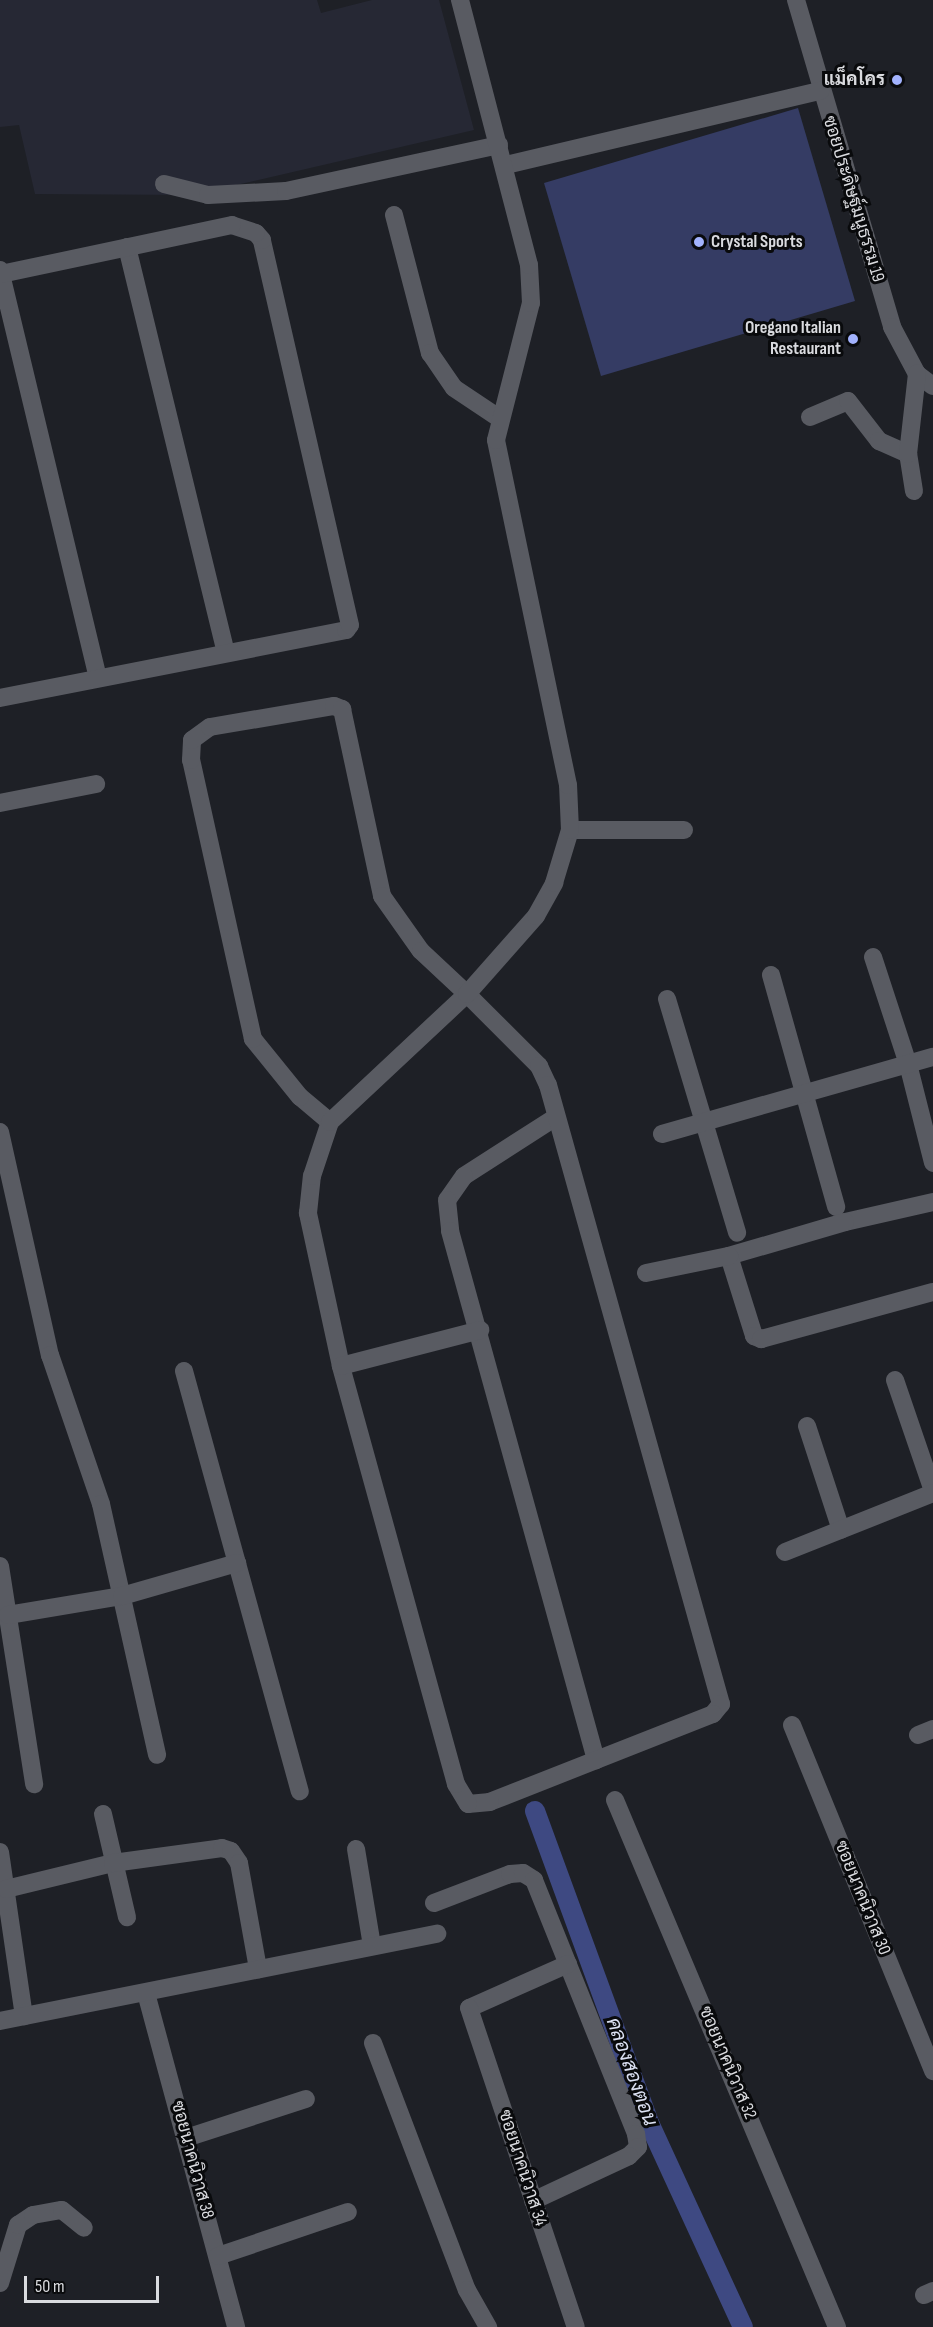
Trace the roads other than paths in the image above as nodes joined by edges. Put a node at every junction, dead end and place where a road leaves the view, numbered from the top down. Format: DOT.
graph roads {
  1 [pos="460,0"];
  2 [pos="796,0"];
  3 [pos="820,91"];
  4 [pos="499,145"];
  5 [pos="506,165"];
  6 [pos="164,184"];
  7 [pos="394,215"];
  8 [pos="127,247"];
  9 [pos="1,272"];
  10 [pos="917,374"];
  11 [pos="933,386"];
  12 [pos="810,417"];
  13 [pos="499,418"];
  14 [pos="908,454"];
  15 [pos="914,491"];
  16 [pos="226,652"];
  17 [pos="98,677"];
  18 [pos="0,698"];
  19 [pos="96,784"];
  20 [pos="0,803"];
  21 [pos="570,830"];
  22 [pos="684,830"];
  23 [pos="873,957"];
  24 [pos="771,975"];
  25 [pos="467,994"];
  26 [pos="667,999"];
  27 [pos="933,1057"];
  28 [pos="908,1064"];
  29 [pos="805,1094"];
  30 [pos="556,1117"];
  31 [pos="330,1122"];
  32 [pos="704,1122"];
  33 [pos="0,1132"];
  34 [pos="662,1134"];
  35 [pos="933,1163"];
  36 [pos="933,1202"];
  37 [pos="836,1207"];
  38 [pos="737,1233"];
  39 [pos="729,1256"];
  40 [pos="646,1273"];
  41 [pos="933,1292"];
  42 [pos="480,1330"];
  43 [pos="341,1366"];
  44 [pos="184,1371"];
  45 [pos="895,1380"];
  46 [pos="807,1426"];
  47 [pos="933,1492"];
  48 [pos="841,1530"];
  49 [pos="785,1552"];
  50 [pos="237,1563"];
  51 [pos="0,1566"];
  52 [pos="122,1596"];
  53 [pos="8,1615"];
  54 [pos="792,1725"];
  55 [pos="157,1755"];
  56 [pos="596,1760"];
  57 [pos="34,1784"];
  58 [pos="300,1791"];
  59 [pos="615,1800"];
  60 [pos="103,1814"];
  61 [pos="356,1849"];
  62 [pos="0,1852"];
  63 [pos="113,1863"];
  64 [pos="6,1889"];
  65 [pos="434,1903"];
  66 [pos="127,1917"];
  67 [pos="437,1934"];
  68 [pos="372,1946"];
  69 [pos="568,1964"];
  70 [pos="258,1969"];
  71 [pos="146,1993"];
  72 [pos="24,2016"];
  73 [pos="0,2021"];
  74 [pos="373,2043"];
  75 [pos="933,2071"];
  76 [pos="306,2098"];
  77 [pos="186,2138"];
  78 [pos="533,2201"];
  79 [pos="348,2212"];
  80 [pos="84,2228"];
  81 [pos="218,2256"];
  82 [pos="0,2283"];
  83 [pos="236,2327"];
  84 [pos="488,2327"];
  85 [pos="576,2327"];
  86 [pos="837,2327"];
  1 -- 4 [label="street"];
  2 -- 3 [label="street, ซอยประดิษฐ์มนูธรรม 19"];
  3 -- 5 [label="street"];
  3 -- 10 [label="street, ซอยประดิษฐ์มนูธรรม 19"];
  4 -- 5 [label="street"];
  4 -- 6 [label="street"];
  5 -- 13 [label="street"];
  7 -- 13 [label="street"];
  8 -- 9 [label="street"];
  8 -- 16 [label="street"];
  8 -- 16 [label="street"];
  9 -- 17 [label="street"];
  10 -- 11 [label="street, ซอยประดิษฐ์มนูธรรม 19"];
  10 -- 14 [label="street"];
  12 -- 14 [label="street"];
  13 -- 21 [label="street"];
  14 -- 15 [label="street"];
  16 -- 17 [label="street"];
  17 -- 18 [label="street"];
  19 -- 20 [label="street"];
  21 -- 22 [label="street"];
  21 -- 25 [label="street"];
  23 -- 28 [label="street"];
  24 -- 29 [label="street"];
  25 -- 30 [label="street"];
  25 -- 31 [label="street"];
  25 -- 31 [label="street"];
  26 -- 32 [label="street"];
  27 -- 28 [label="street"];
  28 -- 29 [label="street"];
  28 -- 35 [label="street"];
  29 -- 32 [label="street"];
  29 -- 37 [label="street"];
  30 -- 42 [label="street"];
  30 -- 56 [label="street"];
  31 -- 43 [label="street"];
  32 -- 34 [label="street"];
  32 -- 38 [label="street"];
  33 -- 52 [label="street"];
  36 -- 39 [label="street"];
  39 -- 40 [label="street"];
  39 -- 41 [label="street"];
  42 -- 43 [label="street"];
  42 -- 56 [label="street"];
  43 -- 56 [label="street"];
  44 -- 50 [label="street"];
  45 -- 47 [label="street"];
  46 -- 48 [label="street"];
  47 -- 48 [label="street"];
  48 -- 49 [label="street"];
  50 -- 52 [label="street"];
  50 -- 58 [label="street"];
  51 -- 53 [label="street"];
  52 -- 53 [label="street"];
  52 -- 55 [label="street"];
  53 -- 57 [label="street"];
  54 -- 75 [label="street, ซอยนาคนิวาส 30"];
  59 -- 86 [label="street, ซอยนาคนิวาส 32"];
  60 -- 63 [label="street"];
  61 -- 68 [label="street"];
  62 -- 64 [label="street"];
  63 -- 64 [label="street"];
  63 -- 66 [label="street"];
  63 -- 70 [label="street"];
  64 -- 72 [label="street"];
  65 -- 69 [label="street"];
  67 -- 68 [label="street"];
  68 -- 70 [label="street"];
  69 -- 78 [label="street, ซอยนาคนิวาส 34"];
  69 -- 78 [label="street"];
  70 -- 71 [label="street"];
  71 -- 72 [label="street"];
  71 -- 77 [label="street, ซอยนาคนิวาส 38"];
  72 -- 73 [label="street"];
  74 -- 84 [label="street"];
  76 -- 77 [label="street"];
  77 -- 81 [label="street, ซอยนาคนิวาส 38"];
  78 -- 85 [label="street, ซอยนาคนิวาส 34"];
  79 -- 81 [label="street"];
  80 -- 82 [label="street"];
  81 -- 83 [label="street, ซอยนาคนิวาส 38"];
}
